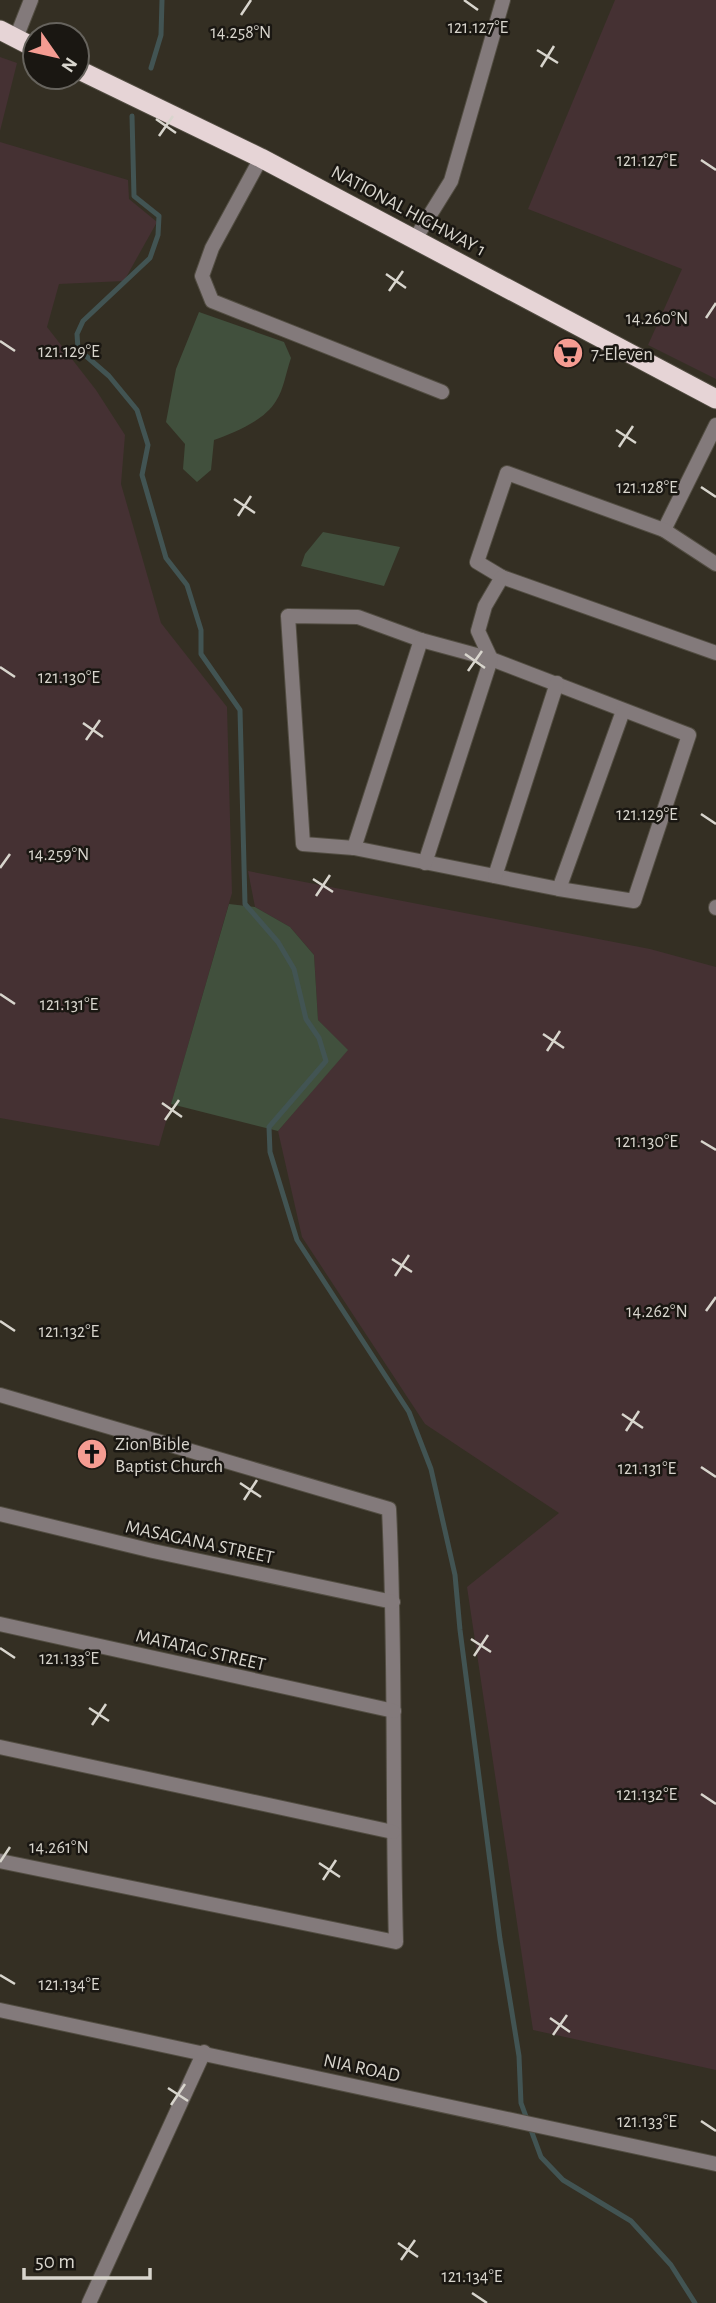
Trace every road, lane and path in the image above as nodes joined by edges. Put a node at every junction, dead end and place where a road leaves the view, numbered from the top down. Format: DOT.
graph roads {
  1 [pos="31,0"];
  2 [pos="503,0"];
  3 [pos="8,34"];
  4 [pos="91,76"];
  5 [pos="261,158"];
  6 [pos="415,239"];
  7 [pos="442,392"];
  8 [pos="716,399"];
  9 [pos="716,425"];
  10 [pos="664,530"];
  11 [pos="716,564"];
  12 [pos="502,578"];
  13 [pos="421,640"];
  14 [pos="716,653"];
  15 [pos="491,659"];
  16 [pos="557,683"];
  17 [pos="623,710"];
  18 [pos="354,848"];
  19 [pos="425,863"];
  20 [pos="495,876"];
  21 [pos="559,889"];
  22 [pos="0,1395"];
  23 [pos="0,1514"];
  24 [pos="393,1602"];
  25 [pos="0,1624"];
  26 [pos="394,1711"];
  27 [pos="0,1747"];
  28 [pos="393,1832"];
  29 [pos="0,1861"];
  30 [pos="0,2010"];
  31 [pos="204,2052"];
  32 [pos="716,2164"];
  33 [pos="89,2303"];
  1 -- 3 [label="street"];
  2 -- 6 [label="street"];
  4 -- 5 [label="highway, NATIONAL HIGHWAY 1"];
  5 -- 6 [label="highway, NATIONAL HIGHWAY 1"];
  5 -- 7 [label="street"];
  6 -- 8 [label="highway, NATIONAL HIGHWAY 1"];
  9 -- 10 [label="street"];
  10 -- 11 [label="street"];
  10 -- 12 [label="street"];
  12 -- 14 [label="street"];
  12 -- 15 [label="street"];
  13 -- 15 [label="street"];
  13 -- 18 [label="street"];
  13 -- 18 [label="street"];
  15 -- 16 [label="street"];
  15 -- 19 [label="street"];
  16 -- 17 [label="street"];
  16 -- 20 [label="street"];
  17 -- 21 [label="street"];
  17 -- 21 [label="street"];
  18 -- 19 [label="street"];
  19 -- 20 [label="street"];
  20 -- 21 [label="street"];
  22 -- 24 [label="street"];
  23 -- 24 [label="street, MASAGANA STREET"];
  24 -- 26 [label="street"];
  25 -- 26 [label="street, MATATAG STREET"];
  26 -- 28 [label="street"];
  27 -- 28 [label="street"];
  28 -- 29 [label="street"];
  30 -- 31 [label="street, NIA ROAD"];
  31 -- 32 [label="street, NIA ROAD"];
  31 -- 33 [label="street"];
}
